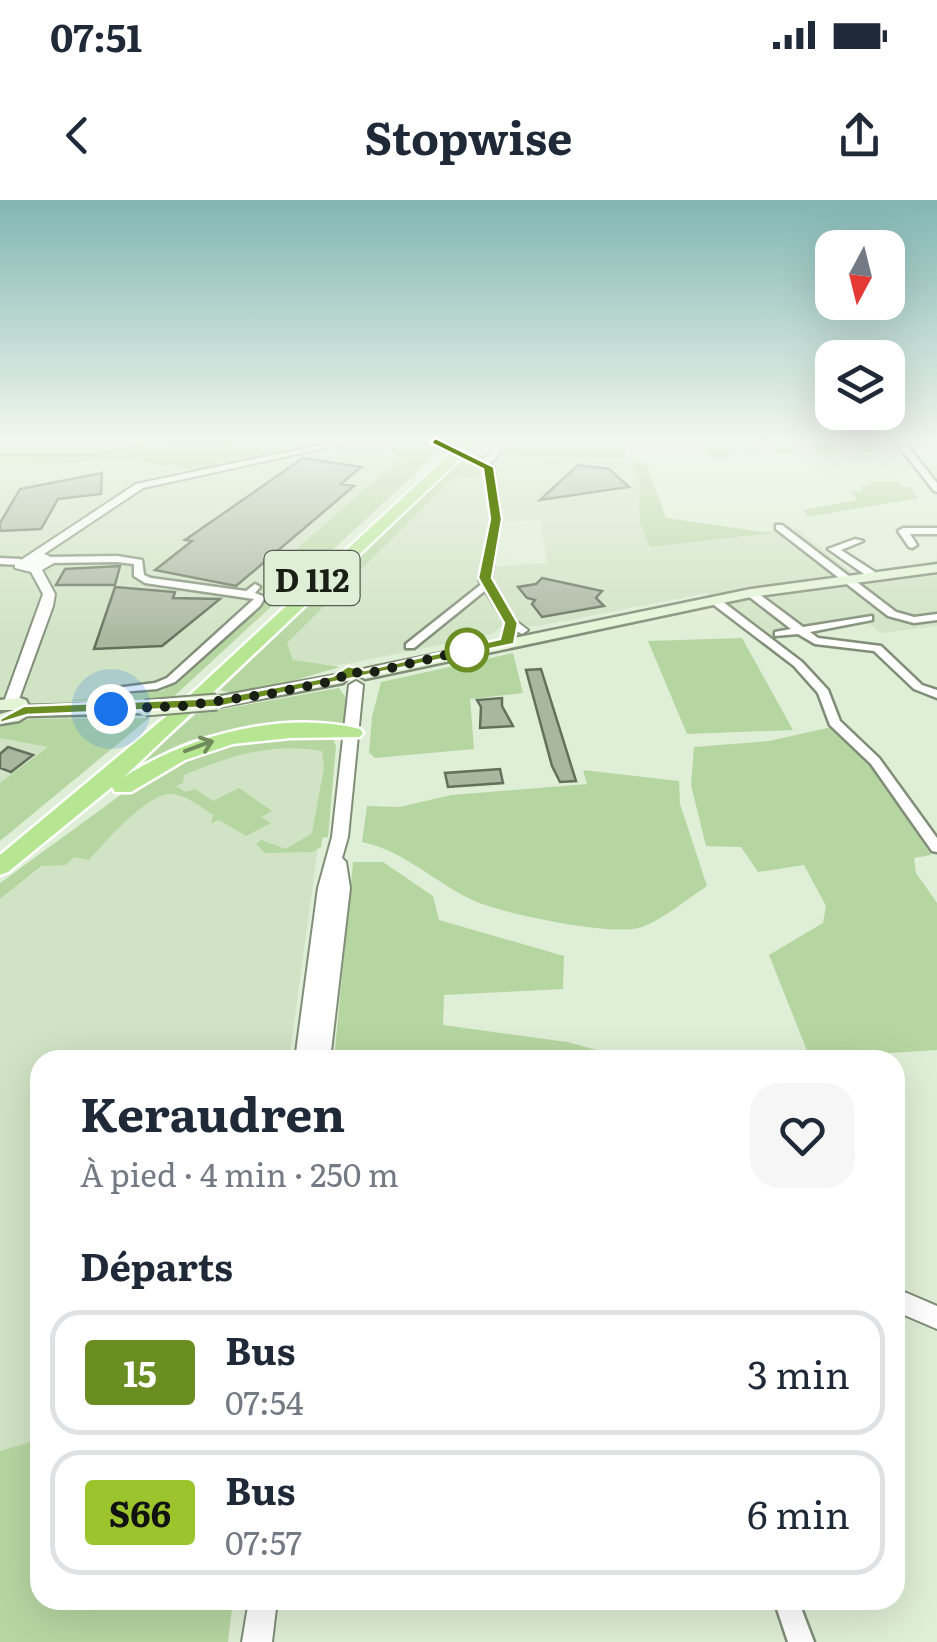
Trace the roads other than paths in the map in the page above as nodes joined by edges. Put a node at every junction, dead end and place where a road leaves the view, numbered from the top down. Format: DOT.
graph roads {
  1 [pos="109,508"];
  2 [pos="387,508"];
  3 [pos="414,508"];
  4 [pos="495,508"];
  5 [pos="778,527"];
  6 [pos="937,531"];
  7 [pos="858,542"];
  8 [pos="912,545"];
  9 [pos="39,559"];
  10 [pos="0,561"];
  11 [pos="937,568"];
  12 [pos="871,574"];
  13 [pos="846,577"];
  14 [pos="487,586"];
  15 [pos="752,592"];
  16 [pos="714,600"];
  17 [pos="937,617"];
  18 [pos="868,618"];
  19 [pos="799,629"];
  20 [pos="517,632"];
  21 [pos="779,634"];
  22 [pos="410,646"];
  23 [pos="360,680"];
  24 [pos="112,691"];
  25 [pos="937,694"];
  26 [pos="11,706"];
  27 [pos="0,719"];
  28 [pos="353,732"];
  29 [pos="937,848"];
  30 [pos="0,851"];
  31 [pos="337,855"];
  32 [pos="0,870"];
  33 [pos="306,1050"];
  34 [pos="321,1050"];
  35 [pos="905,1304"];
  36 [pos="937,1318"];
  37 [pos="261,1610"];
  38 [pos="789,1610"];
  39 [pos="257,1642"];
  40 [pos="800,1642"];
  1 -- 9 [label="street"];
  2 -- 30 [label="highway, D 112"];
  3 -- 32 [label="highway, D 112"];
  4 -- 14 [label="street"];
  5 -- 13 [label="street"];
  6 -- 8 [label="street"];
  7 -- 12 [label="street"];
  9 -- 10 [label="street"];
  9 -- 24 [label="street"];
  9 -- 26 [label="street"];
  11 -- 12 [label="main road"];
  12 -- 13 [label="main road"];
  13 -- 15 [label="main road"];
  13 -- 17 [label="street"];
  14 -- 20 [label="street"];
  14 -- 22 [label="street"];
  15 -- 16 [label="main road"];
  15 -- 19 [label="street"];
  16 -- 20 [label="main road"];
  16 -- 29 [label="street"];
  18 -- 19 [label="street"];
  19 -- 21 [label="street"];
  19 -- 25 [label="street"];
  20 -- 23 [label="main road"];
  23 -- 26 [label="main road, bridge"];
  23 -- 28 [label="street"];
  26 -- 27 [label="main road"];
  28 -- 31 [label="street"];
  32 -- 28 [label="highway, one-way"];
  31 -- 33 [label="street"];
  31 -- 34 [label="street"];
  35 -- 36 [label="street"];
  37 -- 39 [label="street"];
  38 -- 40 [label="street"];
}
